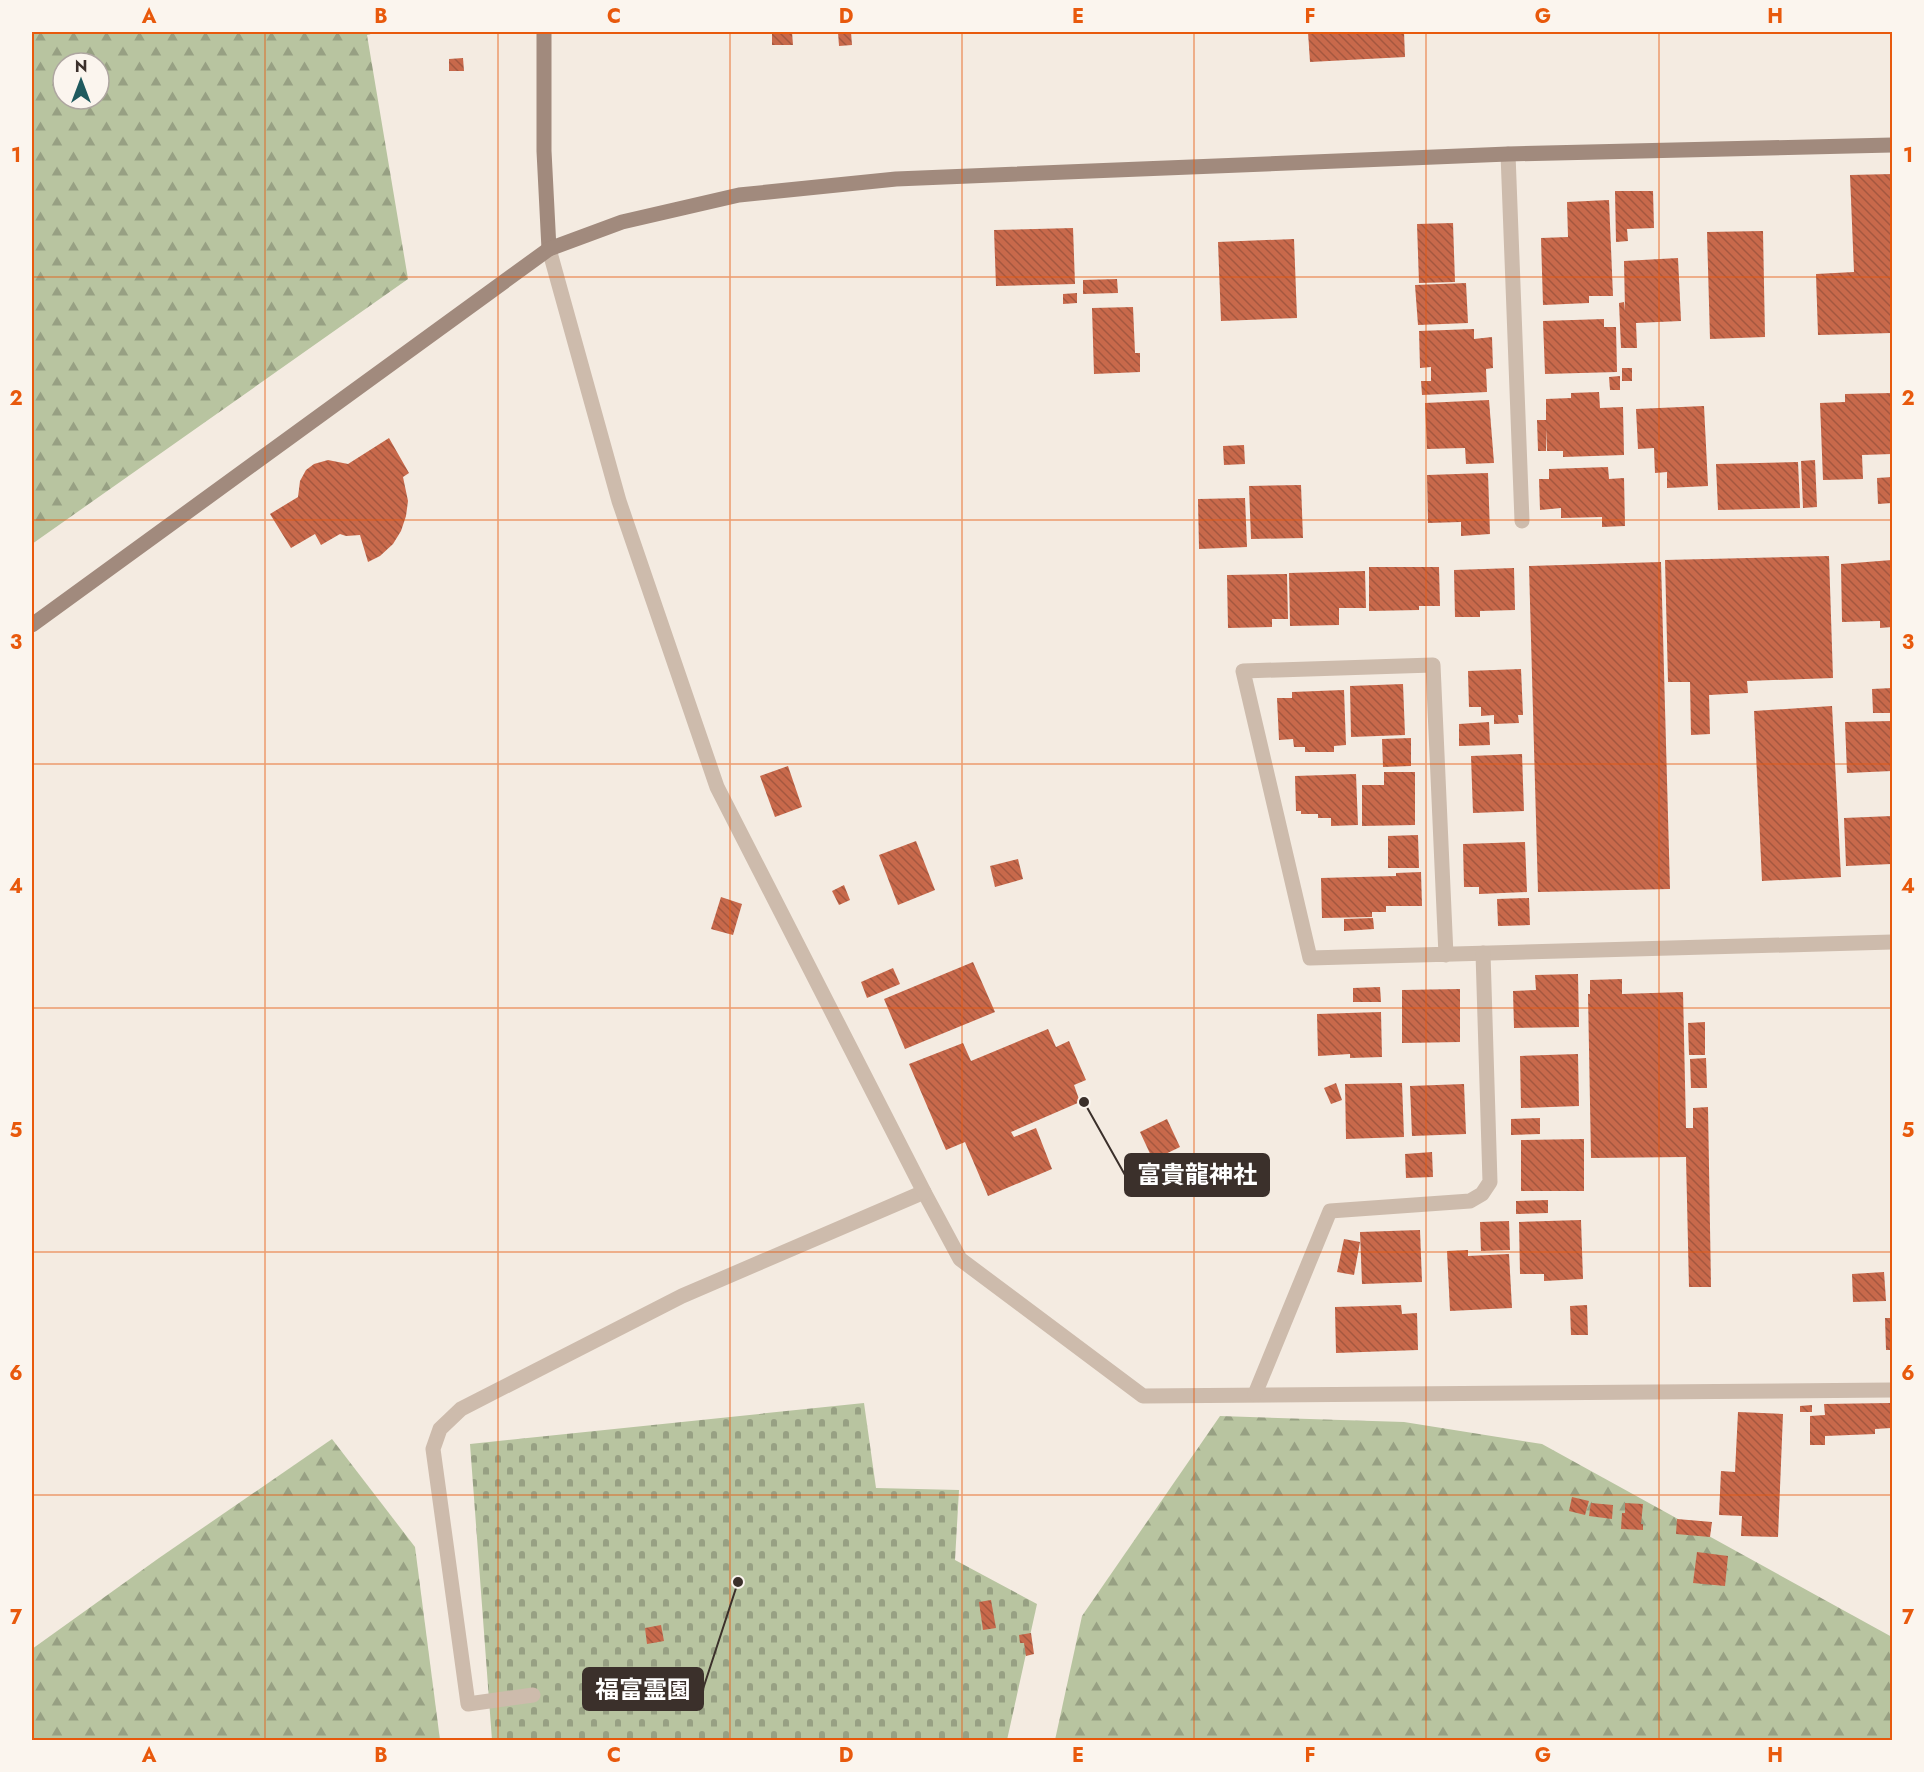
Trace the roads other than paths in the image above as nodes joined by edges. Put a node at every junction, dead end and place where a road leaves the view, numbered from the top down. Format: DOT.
graph roads {
  1 [pos="544,32"];
  2 [pos="1893,145"];
  3 [pos="1508,154"];
  4 [pos="549,249"];
  5 [pos="1522,521"];
  6 [pos="32,625"];
  7 [pos="1893,942"];
  8 [pos="1483,953"];
  9 [pos="1446,955"];
  10 [pos="924,1192"];
  11 [pos="1893,1389"];
  12 [pos="1255,1394"];
  13 [pos="533,1695"];
  1 -- 4 [label="street"];
  2 -- 3 [label="street"];
  3 -- 4 [label="street"];
  3 -- 5 [label="street"];
  4 -- 6 [label="street"];
  4 -- 10 [label="street"];
  7 -- 8 [label="street"];
  8 -- 9 [label="street"];
  8 -- 12 [label="street"];
  9 -- 9 [label="street"];
  10 -- 12 [label="street"];
  10 -- 13 [label="street"];
  11 -- 12 [label="street"];
}
